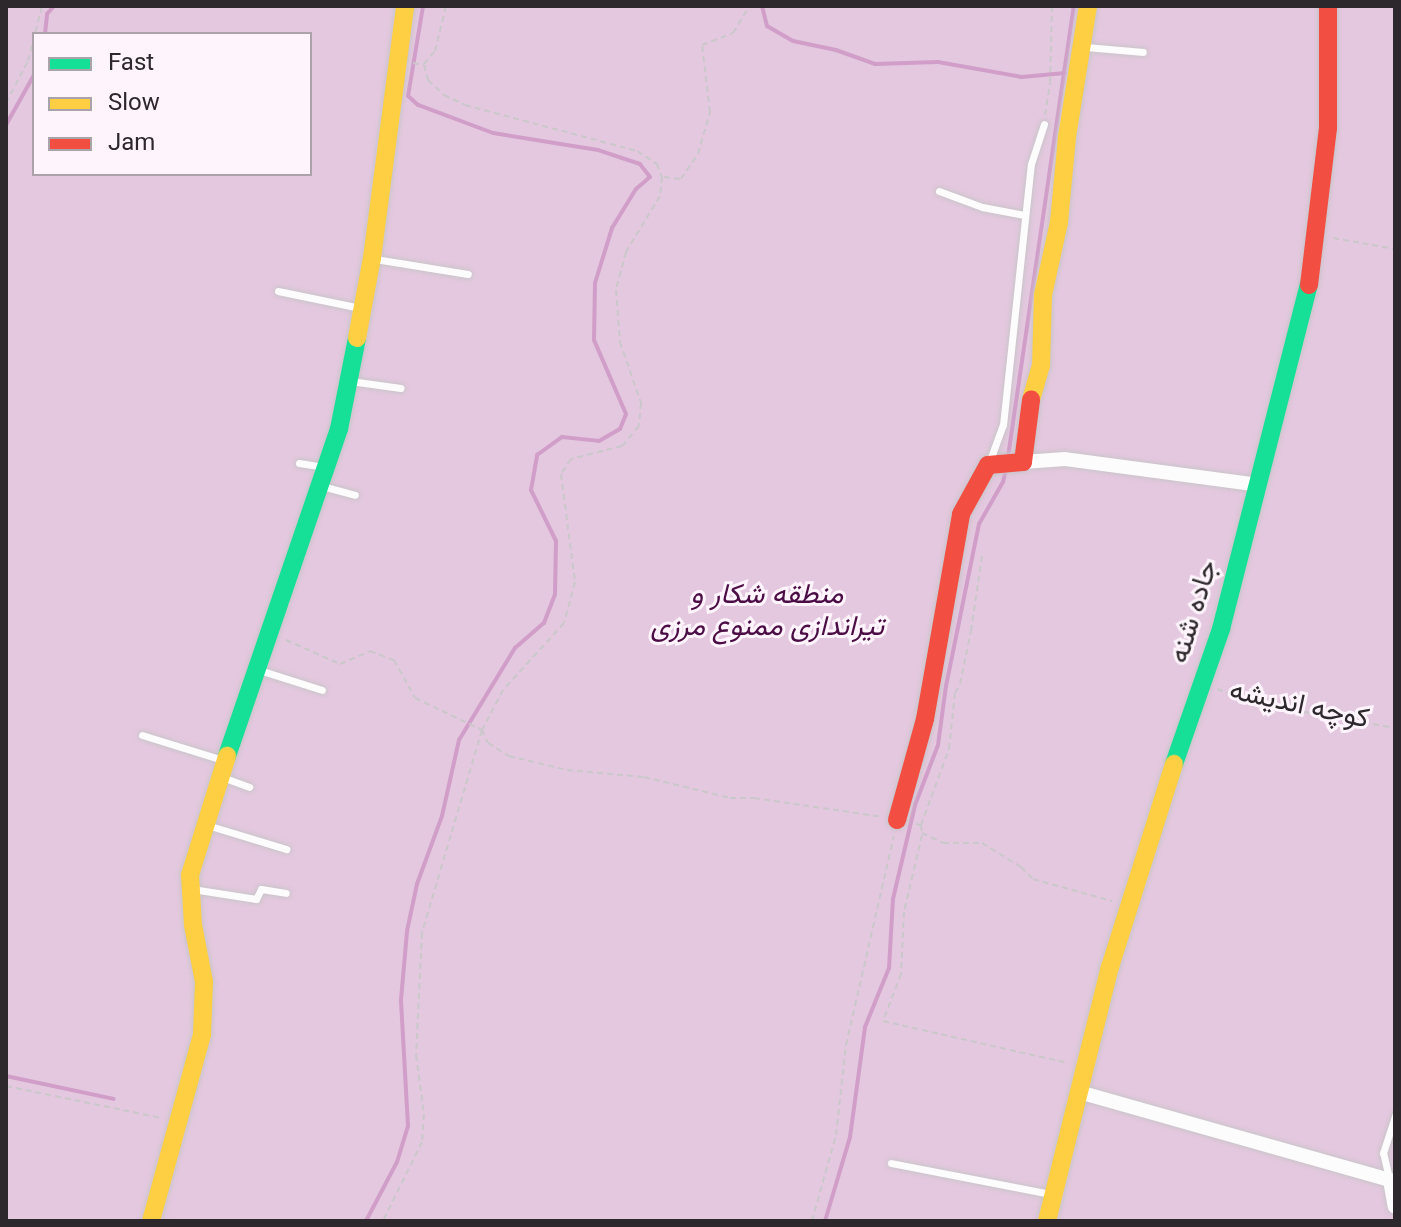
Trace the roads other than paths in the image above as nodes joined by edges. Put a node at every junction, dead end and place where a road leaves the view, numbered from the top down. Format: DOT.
graph roads {
  1 [pos="405,6"];
  2 [pos="1088,6"];
  3 [pos="1328,6"];
  4 [pos="1081,46"];
  5 [pos="1143,52"];
  6 [pos="1044,124"];
  7 [pos="939,191"];
  8 [pos="1024,215"];
  9 [pos="372,258"];
  10 [pos="468,274"];
  11 [pos="278,291"];
  12 [pos="362,308"];
  13 [pos="348,381"];
  14 [pos="401,388"];
  15 [pos="299,463"];
  16 [pos="1006,463"];
  17 [pos="326,467"];
  18 [pos="1259,485"];
  19 [pos="320,486"];
  20 [pos="355,495"];
  21 [pos="258,669"];
  22 [pos="322,690"];
  23 [pos="142,735"];
  24 [pos="223,769"];
  25 [pos="249,787"];
  26 [pos="897,820"];
  27 [pos="205,824"];
  28 [pos="286,849"];
  29 [pos="191,889"];
  30 [pos="286,893"];
  31 [pos="1079,1092"];
  32 [pos="1395,1115"];
  33 [pos="891,1163"];
  34 [pos="1392,1180"];
  35 [pos="1053,1194"];
  36 [pos="1395,1207"];
  37 [pos="151,1221"];
  38 [pos="1047,1221"];
  1 -- 9 [label="street"];
  2 -- 4 [label="street"];
  3 -- 18 [label="street, جاده شنه"];
  4 -- 5 [label="lane"];
  4 -- 16 [label="street"];
  6 -- 8 [label="lane"];
  7 -- 8 [label="lane"];
  8 -- 16 [label="lane"];
  9 -- 10 [label="lane"];
  9 -- 12 [label="street"];
  11 -- 12 [label="lane"];
  12 -- 13 [label="street"];
  13 -- 14 [label="lane"];
  13 -- 17 [label="street"];
  15 -- 17 [label="lane"];
  16 -- 18 [label="street"];
  16 -- 26 [label="street"];
  17 -- 19 [label="street"];
  18 -- 31 [label="street, جاده شنه"];
  19 -- 20 [label="lane"];
  19 -- 21 [label="street"];
  21 -- 22 [label="lane"];
  21 -- 24 [label="street"];
  23 -- 24 [label="lane"];
  24 -- 25 [label="lane"];
  24 -- 27 [label="street"];
  27 -- 28 [label="lane"];
  27 -- 29 [label="street"];
  29 -- 30 [label="lane"];
  29 -- 37 [label="street"];
  31 -- 34 [label="street"];
  31 -- 35 [label="street, جاده شنه"];
  32 -- 34 [label="lane"];
  33 -- 35 [label="lane"];
  34 -- 36 [label="street"];
  35 -- 38 [label="street, جاده شنه"];
}
